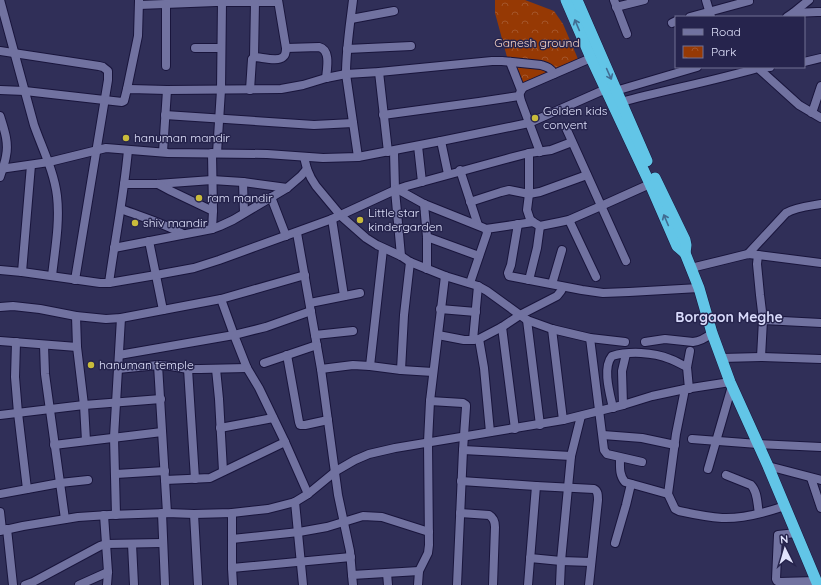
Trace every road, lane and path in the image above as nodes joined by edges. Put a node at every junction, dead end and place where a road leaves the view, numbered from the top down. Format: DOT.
graph roads {
  1 [pos="0,0"];
  2 [pos="353,0"];
  3 [pos="566,0"];
  4 [pos="577,0"];
  5 [pos="644,0"];
  6 [pos="706,0"];
  7 [pos="809,0"];
  8 [pos="278,1"];
  9 [pos="749,1"];
  10 [pos="222,2"];
  11 [pos="255,2"];
  12 [pos="139,3"];
  13 [pos="615,4"];
  14 [pos="166,5"];
  15 [pos="394,11"];
  16 [pos="820,12"];
  17 [pos="710,14"];
  18 [pos="790,15"];
  19 [pos="697,16"];
  20 [pos="350,19"];
  21 [pos="627,34"];
  22 [pos="411,46"];
  23 [pos="195,48"];
  24 [pos="221,48"];
  25 [pos="286,48"];
  26 [pos="347,49"];
  27 [pos="0,51"];
  28 [pos="14,53"];
  29 [pos="254,57"];
  30 [pos="591,58"];
  31 [pos="821,58"];
  32 [pos="510,62"];
  33 [pos="805,62"];
  34 [pos="166,66"];
  35 [pos="693,68"];
  36 [pos="758,68"];
  37 [pos="747,69"];
  38 [pos="379,72"];
  39 [pos="346,74"];
  40 [pos="554,74"];
  41 [pos="326,78"];
  42 [pos="821,86"];
  43 [pos="127,89"];
  44 [pos="0,90"];
  45 [pos="167,90"];
  46 [pos="220,90"];
  47 [pos="250,90"];
  48 [pos="25,91"];
  49 [pos="610,91"];
  50 [pos="520,93"];
  51 [pos="105,100"];
  52 [pos="621,102"];
  53 [pos="812,113"];
  54 [pos="165,115"];
  55 [pos="383,115"];
  56 [pos="0,116"];
  57 [pos="219,118"];
  58 [pos="821,118"];
  59 [pos="353,123"];
  60 [pos="529,123"];
  61 [pos="566,128"];
  62 [pos="441,141"];
  63 [pos="572,142"];
  64 [pos="418,146"];
  65 [pos="97,150"];
  66 [pos="128,150"];
  67 [pos="391,151"];
  68 [pos="163,152"];
  69 [pos="540,152"];
  70 [pos="215,153"];
  71 [pos="529,153"];
  72 [pos="304,157"];
  73 [pos="358,157"];
  74 [pos="49,162"];
  75 [pos="31,165"];
  76 [pos="307,169"];
  77 [pos="460,170"];
  78 [pos="1,172"];
  79 [pos="448,174"];
  80 [pos="587,175"];
  81 [pos="212,180"];
  82 [pos="243,182"];
  83 [pos="422,182"];
  84 [pos="124,184"];
  85 [pos="157,184"];
  86 [pos="650,184"];
  87 [pos="287,188"];
  88 [pos="396,190"];
  89 [pos="529,194"];
  90 [pos="271,197"];
  91 [pos="470,202"];
  92 [pos="424,204"];
  93 [pos="821,204"];
  94 [pos="601,206"];
  95 [pos="120,209"];
  96 [pos="213,211"];
  97 [pos="244,213"];
  98 [pos="341,216"];
  99 [pos="332,219"];
  100 [pos="569,220"];
  101 [pos="518,224"];
  102 [pos="536,224"];
  103 [pos="478,225"];
  104 [pos="212,229"];
  105 [pos="486,229"];
  106 [pos="296,233"];
  107 [pos="183,234"];
  108 [pos="286,236"];
  109 [pos="426,238"];
  110 [pos="149,241"];
  111 [pos="114,248"];
  112 [pos="383,249"];
  113 [pos="562,250"];
  114 [pos="685,253"];
  115 [pos="748,254"];
  116 [pos="758,255"];
  117 [pos="401,256"];
  118 [pos="479,256"];
  119 [pos="626,261"];
  120 [pos="410,262"];
  121 [pos="821,263"];
  122 [pos="691,268"];
  123 [pos="426,269"];
  124 [pos="0,270"];
  125 [pos="22,272"];
  126 [pos="156,275"];
  127 [pos="305,275"];
  128 [pos="52,276"];
  129 [pos="444,276"];
  130 [pos="596,277"];
  131 [pos="76,280"];
  132 [pos="529,280"];
  133 [pos="109,283"];
  134 [pos="474,284"];
  135 [pos="552,284"];
  136 [pos="563,286"];
  137 [pos="699,288"];
  138 [pos="360,293"];
  139 [pos="344,296"];
  140 [pos="221,299"];
  141 [pos="310,303"];
  142 [pos="0,307"];
  143 [pos="440,309"];
  144 [pos="163,310"];
  145 [pos="311,312"];
  146 [pos="476,312"];
  147 [pos="520,315"];
  148 [pos="76,316"];
  149 [pos="121,318"];
  150 [pos="527,320"];
  151 [pos="763,320"];
  152 [pos="821,323"];
  153 [pos="502,327"];
  154 [pos="552,329"];
  155 [pos="353,331"];
  156 [pos="712,333"];
  157 [pos="234,335"];
  158 [pos="315,335"];
  159 [pos="438,336"];
  160 [pos="590,338"];
  161 [pos="476,340"];
  162 [pos="0,341"];
  163 [pos="16,342"];
  164 [pos="625,342"];
  165 [pos="646,342"];
  166 [pos="44,345"];
  167 [pos="317,345"];
  168 [pos="77,347"];
  169 [pos="690,351"];
  170 [pos="626,354"];
  171 [pos="119,355"];
  172 [pos="287,355"];
  173 [pos="761,357"];
  174 [pos="721,358"];
  175 [pos="821,359"];
  176 [pos="264,363"];
  177 [pos="158,365"];
  178 [pos="370,366"];
  179 [pos="247,368"];
  180 [pos="687,368"];
  181 [pos="118,369"];
  182 [pos="188,369"];
  183 [pos="216,369"];
  184 [pos="321,369"];
  185 [pos="401,370"];
  186 [pos="434,372"];
  187 [pos="731,384"];
  188 [pos="687,389"];
  189 [pos="161,399"];
  190 [pos="430,401"];
  191 [pos="116,403"];
  192 [pos="84,405"];
  193 [pos="623,405"];
  194 [pos="613,408"];
  195 [pos="49,409"];
  196 [pos="599,412"];
  197 [pos="18,413"];
  198 [pos="0,415"];
  199 [pos="581,416"];
  200 [pos="273,418"];
  201 [pos="328,420"];
  202 [pos="563,420"];
  203 [pos="540,425"];
  204 [pos="220,428"];
  205 [pos="515,429"];
  206 [pos="162,432"];
  207 [pos="490,432"];
  208 [pos="603,435"];
  209 [pos="464,436"];
  210 [pos="114,437"];
  211 [pos="692,439"];
  212 [pos="716,440"];
  213 [pos="86,441"];
  214 [pos="285,442"];
  215 [pos="428,442"];
  216 [pos="758,444"];
  217 [pos="54,445"];
  218 [pos="675,445"];
  219 [pos="821,447"];
  220 [pos="462,450"];
  221 [pos="571,456"];
  222 [pos="620,458"];
  223 [pos="642,462"];
  224 [pos="768,466"];
  225 [pos="708,469"];
  226 [pos="223,471"];
  227 [pos="336,471"];
  228 [pos="165,472"];
  229 [pos="116,474"];
  230 [pos="726,475"];
  231 [pos="810,478"];
  232 [pos="195,479"];
  233 [pos="88,480"];
  234 [pos="165,480"];
  235 [pos="821,480"];
  236 [pos="461,481"];
  237 [pos="60,483"];
  238 [pos="631,484"];
  239 [pos="536,486"];
  240 [pos="28,488"];
  241 [pos="568,488"];
  242 [pos="0,494"];
  243 [pos="308,494"];
  244 [pos="668,494"];
  245 [pos="295,502"];
  246 [pos="785,506"];
  247 [pos="821,508"];
  248 [pos="0,512"];
  249 [pos="164,513"];
  250 [pos="232,513"];
  251 [pos="460,513"];
  252 [pos="759,513"];
  253 [pos="194,514"];
  254 [pos="104,515"];
  255 [pos="116,515"];
  256 [pos="65,519"];
  257 [pos="344,522"];
  258 [pos="3,530"];
  259 [pos="299,532"];
  260 [pos="429,532"];
  261 [pos="796,533"];
  262 [pos="232,539"];
  263 [pos="162,543"];
  264 [pos="615,543"];
  265 [pos="106,544"];
  266 [pos="132,544"];
  267 [pos="351,557"];
  268 [pos="530,558"];
  269 [pos="301,561"];
  270 [pos="561,561"];
  271 [pos="591,562"];
  272 [pos="232,568"];
  273 [pos="418,570"];
  274 [pos="108,572"];
  275 [pos="387,573"];
  276 [pos="352,575"];
  277 [pos="33,583"];
  278 [pos="817,583"];
  279 [pos="13,585"];
  280 [pos="25,585"];
  281 [pos="78,585"];
  282 [pos="107,585"];
  283 [pos="134,585"];
  284 [pos="165,585"];
  285 [pos="198,585"];
  286 [pos="233,585"];
  287 [pos="303,585"];
  288 [pos="352,585"];
  289 [pos="388,585"];
  290 [pos="418,585"];
  291 [pos="457,585"];
  292 [pos="493,585"];
  293 [pos="528,585"];
  294 [pos="560,585"];
  295 [pos="589,585"];
  1 -- 28 [label="street"];
  2 -- 20 [label="street"];
  30 -- 3 [label="highway, one-way"];
  4 -- 49 [label="highway, one-way"];
  5 -- 13 [label="street"];
  6 -- 17 [label="street"];
  7 -- 18 [label="street"];
  8 -- 11 [label="street"];
  8 -- 25 [label="street"];
  9 -- 17 [label="street"];
  10 -- 11 [label="street"];
  10 -- 14 [label="street"];
  10 -- 24 [label="street"];
  11 -- 29 [label="street"];
  12 -- 14 [label="street"];
  12 -- 43 [label="street"];
  13 -- 21 [label="street"];
  14 -- 34 [label="street"];
  15 -- 20 [label="street"];
  16 -- 18 [label="street"];
  17 -- 19 [label="street"];
  20 -- 26 [label="street"];
  22 -- 26 [label="street"];
  23 -- 24 [label="street"];
  24 -- 46 [label="street"];
  25 -- 29 [label="street"];
  25 -- 41 [label="street"];
  26 -- 39 [label="street"];
  27 -- 28 [label="street"];
  28 -- 48 [label="street"];
  28 -- 51 [label="street"];
  29 -- 47 [label="street"];
  30 -- 40 [label="street"];
  30 -- 49 [label="highway"];
  31 -- 33 [label="street"];
  32 -- 38 [label="street"];
  32 -- 40 [label="street"];
  32 -- 50 [label="street"];
  35 -- 49 [label="street"];
  36 -- 37 [label="street"];
  36 -- 53 [label="street"];
  37 -- 52 [label="street"];
  38 -- 39 [label="street"];
  38 -- 55 [label="street"];
  39 -- 41 [label="street"];
  39 -- 59 [label="street"];
  40 -- 50 [label="street"];
  41 -- 47 [label="street"];
  42 -- 53 [label="street"];
  43 -- 45 [label="street"];
  43 -- 51 [label="street"];
  44 -- 48 [label="street"];
  45 -- 46 [label="street"];
  45 -- 54 [label="street"];
  46 -- 47 [label="street"];
  46 -- 57 [label="street"];
  48 -- 51 [label="street"];
  48 -- 74 [label="street"];
  49 -- 52 [label="highway"];
  49 -- 60 [label="street"];
  49 -- 86 [label="highway"];
  50 -- 55 [label="street"];
  50 -- 60 [label="street"];
  51 -- 65 [label="street"];
  52 -- 114 [label="highway"];
  53 -- 58 [label="street"];
  54 -- 57 [label="street"];
  54 -- 68 [label="street"];
  55 -- 67 [label="street"];
  56 -- 78 [label="street"];
  57 -- 59 [label="street"];
  57 -- 70 [label="street"];
  59 -- 73 [label="street"];
  60 -- 62 [label="street"];
  60 -- 69 [label="street"];
  61 -- 63 [label="street"];
  62 -- 64 [label="street"];
  62 -- 79 [label="street"];
  63 -- 69 [label="street"];
  63 -- 80 [label="street"];
  64 -- 67 [label="street"];
  64 -- 83 [label="street"];
  65 -- 66 [label="street"];
  65 -- 74 [label="street"];
  65 -- 131 [label="street"];
  66 -- 68 [label="street"];
  66 -- 84 [label="street"];
  67 -- 73 [label="street"];
  67 -- 88 [label="street"];
  68 -- 70 [label="street"];
  69 -- 71 [label="street"];
  70 -- 72 [label="street"];
  70 -- 81 [label="street"];
  71 -- 77 [label="street"];
  71 -- 89 [label="street"];
  72 -- 73 [label="street"];
  72 -- 76 [label="street"];
  74 -- 75 [label="street"];
  74 -- 128 [label="street"];
  75 -- 78 [label="street"];
  75 -- 125 [label="street"];
  76 -- 87 [label="street"];
  76 -- 98 [label="street"];
  77 -- 79 [label="street"];
  77 -- 91 [label="street"];
  79 -- 83 [label="street"];
  80 -- 89 [label="street"];
  80 -- 94 [label="street"];
  81 -- 82 [label="street"];
  81 -- 85 [label="street"];
  81 -- 96 [label="street"];
  82 -- 87 [label="street"];
  82 -- 97 [label="street"];
  83 -- 88 [label="street"];
  84 -- 85 [label="street"];
  84 -- 95 [label="street"];
  85 -- 96 [label="street"];
  86 -- 94 [label="street"];
  114 -- 86 [label="highway, one-way"];
  87 -- 90 [label="street"];
  88 -- 92 [label="street"];
  88 -- 98 [label="street"];
  88 -- 117 [label="street"];
  89 -- 91 [label="street"];
  89 -- 102 [label="street"];
  90 -- 97 [label="street"];
  90 -- 108 [label="street"];
  91 -- 103 [label="street"];
  92 -- 103 [label="street"];
  92 -- 109 [label="street"];
  93 -- 115 [label="street"];
  94 -- 100 [label="street"];
  94 -- 119 [label="street"];
  95 -- 107 [label="street"];
  95 -- 111 [label="street"];
  96 -- 104 [label="street"];
  97 -- 104 [label="street"];
  98 -- 99 [label="street"];
  98 -- 112 [label="street"];
  99 -- 106 [label="street"];
  99 -- 139 [label="street"];
  100 -- 102 [label="street"];
  100 -- 130 [label="street"];
  101 -- 102 [label="street"];
  101 -- 105 [label="street"];
  101 -- 132 [label="street"];
  102 -- 132 [label="street"];
  103 -- 105 [label="street"];
  104 -- 107 [label="street"];
  105 -- 118 [label="street"];
  106 -- 108 [label="street"];
  106 -- 127 [label="street"];
  107 -- 110 [label="street"];
  108 -- 126 [label="street"];
  109 -- 118 [label="street"];
  109 -- 123 [label="street"];
  110 -- 111 [label="street"];
  110 -- 126 [label="street"];
  111 -- 133 [label="street"];
  112 -- 117 [label="street"];
  112 -- 178 [label="street"];
  113 -- 135 [label="street"];
  114 -- 122 [label="highway"];
  115 -- 116 [label="street"];
  115 -- 122 [label="street"];
  116 -- 121 [label="street"];
  116 -- 151 [label="street"];
  117 -- 120 [label="street"];
  118 -- 134 [label="street"];
  120 -- 123 [label="street"];
  120 -- 185 [label="street"];
  122 -- 137 [label="highway"];
  123 -- 129 [label="street"];
  124 -- 125 [label="street"];
  125 -- 128 [label="street"];
  126 -- 133 [label="street"];
  126 -- 144 [label="street"];
  127 -- 140 [label="street"];
  127 -- 141 [label="street"];
  128 -- 131 [label="street"];
  129 -- 134 [label="street"];
  129 -- 143 [label="street"];
  131 -- 133 [label="street"];
  132 -- 135 [label="street"];
  134 -- 146 [label="street"];
  134 -- 147 [label="street"];
  135 -- 136 [label="street"];
  136 -- 137 [label="street"];
  136 -- 147 [label="street"];
  137 -- 156 [label="highway"];
  138 -- 139 [label="street"];
  139 -- 141 [label="street"];
  140 -- 144 [label="street"];
  140 -- 157 [label="street"];
  141 -- 145 [label="street"];
  142 -- 148 [label="street"];
  143 -- 146 [label="street"];
  143 -- 159 [label="street"];
  144 -- 149 [label="street"];
  145 -- 157 [label="street"];
  145 -- 158 [label="street"];
  146 -- 161 [label="street"];
  147 -- 150 [label="street"];
  147 -- 153 [label="street"];
  148 -- 149 [label="street"];
  148 -- 168 [label="street"];
  149 -- 171 [label="street"];
  150 -- 154 [label="street"];
  150 -- 203 [label="street"];
  151 -- 152 [label="street"];
  151 -- 173 [label="street"];
  153 -- 161 [label="street"];
  153 -- 205 [label="street"];
  154 -- 160 [label="street"];
  154 -- 202 [label="street"];
  155 -- 158 [label="street"];
  156 -- 165 [label="street"];
  156 -- 174 [label="highway"];
  157 -- 171 [label="street"];
  157 -- 179 [label="street"];
  158 -- 167 [label="street"];
  159 -- 161 [label="street"];
  159 -- 186 [label="street"];
  160 -- 164 [label="street"];
  160 -- 196 [label="street"];
  161 -- 207 [label="street"];
  162 -- 163 [label="street"];
  163 -- 166 [label="street"];
  163 -- 197 [label="street"];
  166 -- 168 [label="street"];
  166 -- 195 [label="street"];
  167 -- 172 [label="street"];
  167 -- 184 [label="street"];
  168 -- 192 [label="street"];
  169 -- 180 [label="street"];
  170 -- 180 [label="street"];
  170 -- 193 [label="street"];
  170 -- 194 [label="street"];
  171 -- 181 [label="street"];
  172 -- 176 [label="street"];
  172 -- 201 [label="street"];
  173 -- 174 [label="street"];
  173 -- 175 [label="street"];
  174 -- 187 [label="highway"];
  177 -- 181 [label="street"];
  177 -- 182 [label="street"];
  177 -- 189 [label="street"];
  178 -- 184 [label="street"];
  178 -- 185 [label="street"];
  179 -- 183 [label="street"];
  179 -- 200 [label="street"];
  180 -- 188 [label="street"];
  181 -- 191 [label="street"];
  182 -- 183 [label="street"];
  182 -- 232 [label="street"];
  183 -- 204 [label="street"];
  184 -- 201 [label="street"];
  185 -- 186 [label="street"];
  186 -- 190 [label="street"];
  187 -- 188 [label="street"];
  187 -- 212 [label="street"];
  187 -- 216 [label="highway"];
  188 -- 193 [label="street"];
  188 -- 218 [label="street"];
  189 -- 191 [label="street"];
  189 -- 206 [label="street"];
  190 -- 209 [label="street"];
  190 -- 215 [label="street"];
  191 -- 192 [label="street"];
  191 -- 210 [label="street"];
  192 -- 195 [label="street"];
  192 -- 213 [label="street"];
  193 -- 194 [label="street"];
  194 -- 196 [label="street"];
  195 -- 197 [label="street"];
  195 -- 217 [label="street"];
  196 -- 199 [label="street"];
  196 -- 208 [label="street"];
  197 -- 198 [label="street"];
  197 -- 240 [label="street"];
  199 -- 202 [label="street"];
  199 -- 221 [label="street"];
  200 -- 204 [label="street"];
  200 -- 214 [label="street"];
  201 -- 227 [label="street"];
  202 -- 203 [label="street"];
  203 -- 205 [label="street"];
  204 -- 226 [label="street"];
  205 -- 207 [label="street"];
  206 -- 210 [label="street"];
  206 -- 228 [label="street"];
  207 -- 209 [label="street"];
  208 -- 218 [label="street"];
  208 -- 222 [label="street"];
  209 -- 215 [label="street"];
  209 -- 220 [label="street"];
  210 -- 213 [label="street"];
  210 -- 229 [label="street"];
  211 -- 212 [label="street"];
  212 -- 216 [label="street"];
  212 -- 225 [label="street"];
  213 -- 217 [label="street"];
  214 -- 226 [label="street"];
  214 -- 243 [label="street"];
  215 -- 227 [label="street"];
  215 -- 260 [label="street"];
  216 -- 219 [label="street"];
  216 -- 224 [label="highway"];
  217 -- 237 [label="street"];
  218 -- 244 [label="street"];
  220 -- 221 [label="street"];
  220 -- 236 [label="street"];
  221 -- 241 [label="street"];
  222 -- 223 [label="street"];
  222 -- 238 [label="street"];
  224 -- 231 [label="street"];
  224 -- 246 [label="highway"];
  226 -- 232 [label="street"];
  227 -- 243 [label="street"];
  227 -- 257 [label="street"];
  228 -- 229 [label="street"];
  228 -- 234 [label="street"];
  229 -- 255 [label="street"];
  230 -- 252 [label="street"];
  231 -- 235 [label="street"];
  231 -- 247 [label="street"];
  232 -- 234 [label="street"];
  233 -- 237 [label="street"];
  234 -- 249 [label="street"];
  236 -- 239 [label="street"];
  236 -- 251 [label="street"];
  237 -- 240 [label="street"];
  237 -- 256 [label="street"];
  238 -- 244 [label="street"];
  238 -- 264 [label="street"];
  239 -- 241 [label="street"];
  239 -- 268 [label="street"];
  240 -- 242 [label="street"];
  241 -- 270 [label="street"];
  241 -- 271 [label="street"];
  243 -- 245 [label="street"];
  244 -- 252 [label="street"];
  245 -- 250 [label="street"];
  245 -- 259 [label="street"];
  246 -- 252 [label="street"];
  246 -- 261 [label="highway"];
  248 -- 258 [label="street"];
  249 -- 253 [label="street"];
  249 -- 255 [label="street"];
  249 -- 263 [label="street"];
  250 -- 253 [label="street"];
  250 -- 262 [label="street"];
  251 -- 291 [label="street"];
  251 -- 292 [label="street"];
  253 -- 285 [label="street"];
  254 -- 255 [label="street"];
  254 -- 256 [label="street"];
  254 -- 265 [label="street"];
  256 -- 258 [label="street"];
  257 -- 259 [label="street"];
  257 -- 260 [label="street"];
  257 -- 267 [label="street"];
  258 -- 279 [label="street"];
  259 -- 262 [label="street"];
  259 -- 269 [label="street"];
  260 -- 273 [label="street"];
  261 -- 278 [label="highway"];
  261 -- 278 [label="street"];
  262 -- 272 [label="street"];
  263 -- 266 [label="street"];
  263 -- 284 [label="street"];
  265 -- 266 [label="street"];
  265 -- 274 [label="street"];
  265 -- 277 [label="street"];
  266 -- 283 [label="street"];
  267 -- 269 [label="street"];
  267 -- 276 [label="street"];
  268 -- 270 [label="street"];
  268 -- 293 [label="street"];
  269 -- 272 [label="street"];
  269 -- 287 [label="street"];
  270 -- 271 [label="street"];
  270 -- 294 [label="street"];
  271 -- 295 [label="street"];
  272 -- 286 [label="street"];
  273 -- 275 [label="street"];
  273 -- 290 [label="street"];
  274 -- 281 [label="street"];
  274 -- 282 [label="street"];
  275 -- 276 [label="street"];
  275 -- 289 [label="street"];
  276 -- 288 [label="street"];
  277 -- 280 [label="street"];
}
